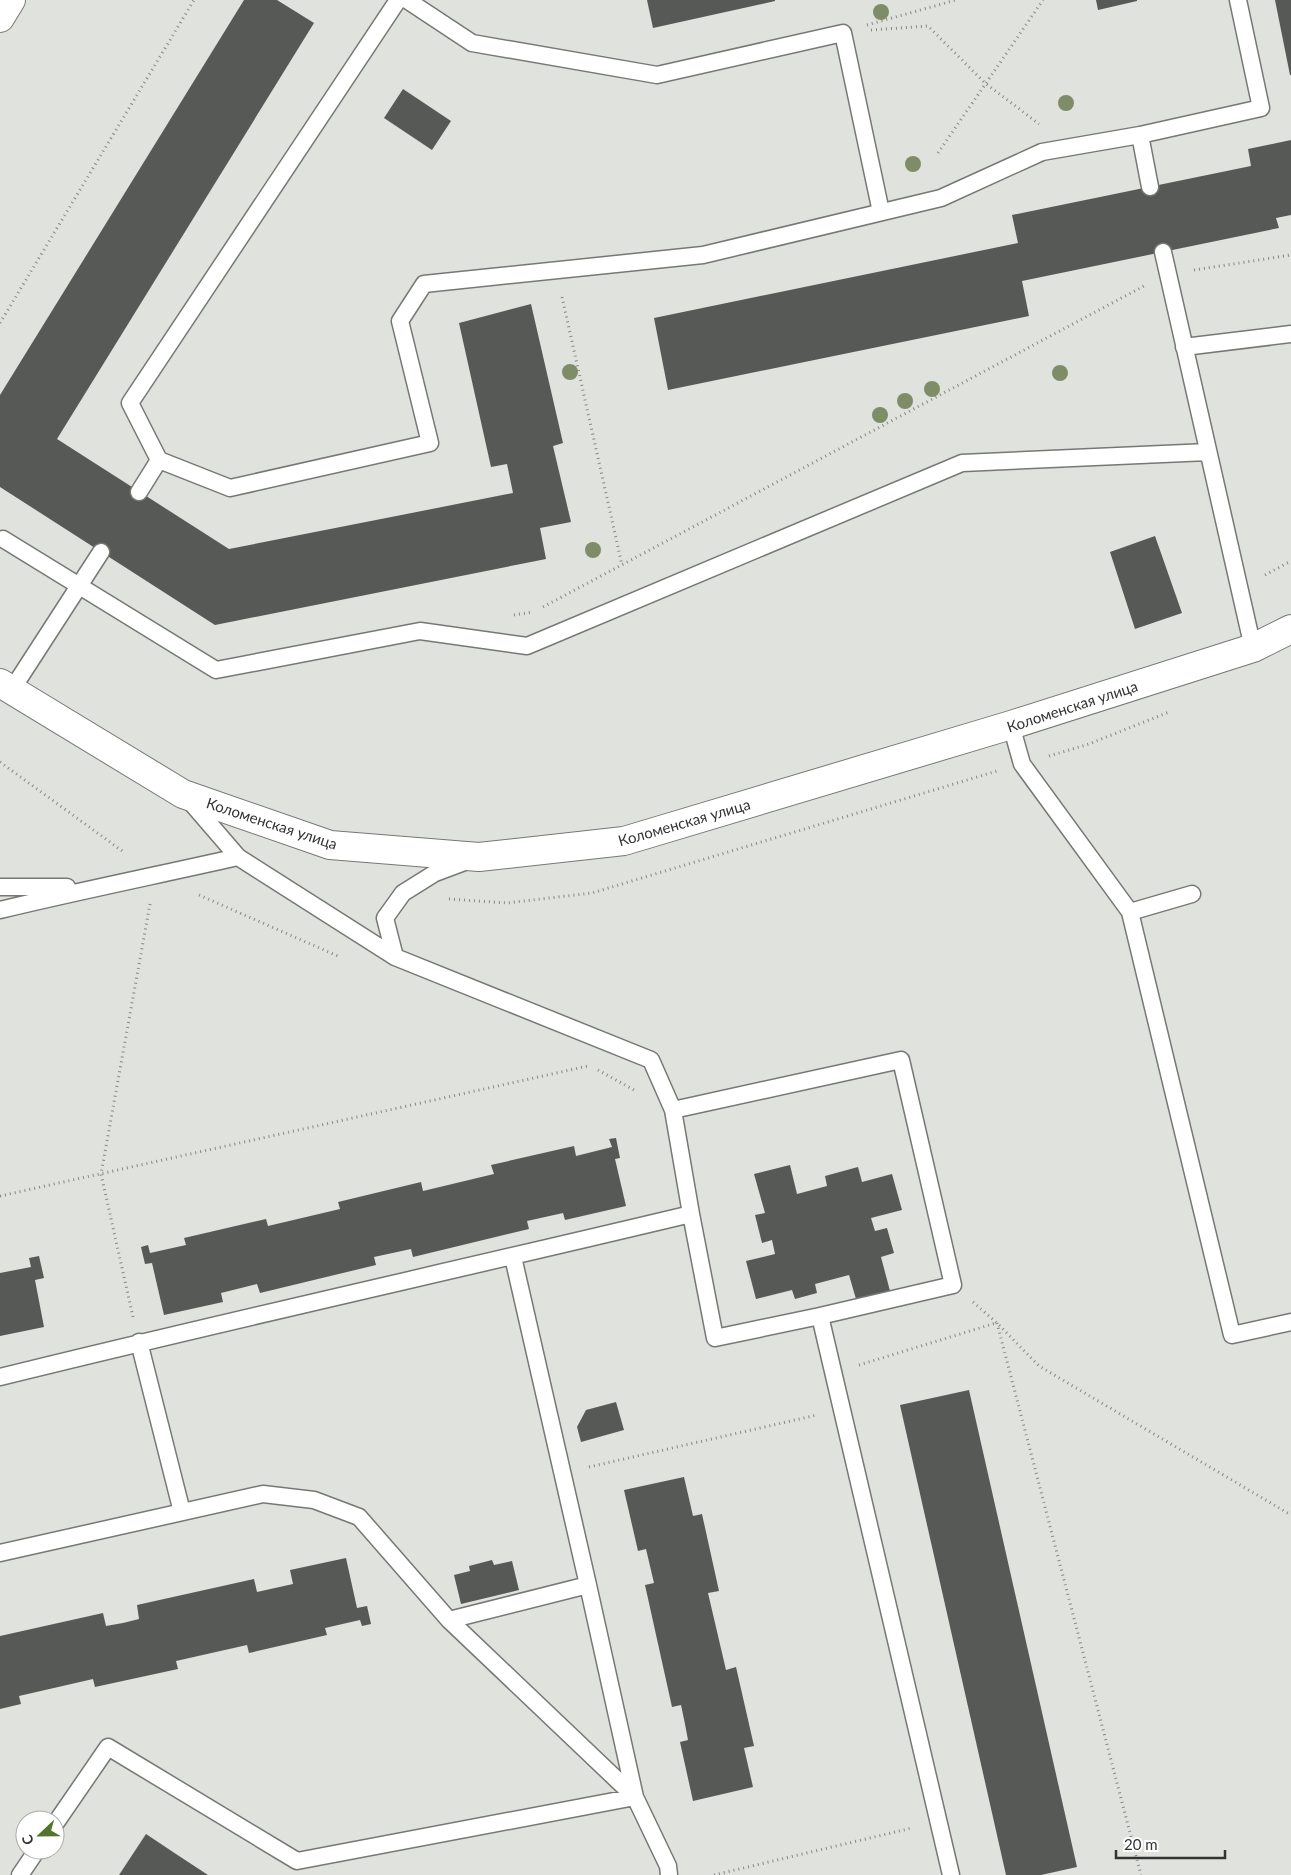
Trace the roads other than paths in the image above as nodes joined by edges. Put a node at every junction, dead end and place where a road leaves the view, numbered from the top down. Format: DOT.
graph roads {
  1 [pos="11,0"];
  2 [pos="398,0"];
  3 [pos="407,0"];
  4 [pos="1238,0"];
  5 [pos="0,18"];
  6 [pos="1140,135"];
  7 [pos="1150,187"];
  8 [pos="880,212"];
  9 [pos="1163,252"];
  10 [pos="1291,334"];
  11 [pos="1184,347"];
  12 [pos="1208,452"];
  13 [pos="159,460"];
  14 [pos="139,492"];
  15 [pos="3,538"];
  16 [pos="100,552"];
  17 [pos="78,586"];
  18 [pos="1291,629"];
  19 [pos="1253,648"];
  20 [pos="6,687"];
  21 [pos="1011,725"];
  22 [pos="183,794"];
  23 [pos="238,857"];
  24 [pos="479,857"];
  25 [pos="0,886"];
  26 [pos="92,888"];
  27 [pos="1192,894"];
  28 [pos="0,910"];
  29 [pos="1130,912"];
  30 [pos="395,957"];
  31 [pos="672,1110"];
  32 [pos="692,1214"];
  33 [pos="513,1257"];
  34 [pos="820,1316"];
  35 [pos="1291,1322"];
  36 [pos="139,1342"];
  37 [pos="0,1378"];
  38 [pos="182,1512"];
  39 [pos="0,1553"];
  40 [pos="588,1585"];
  41 [pos="449,1620"];
  42 [pos="635,1797"];
  43 [pos="65,1810"];
  44 [pos="30,1860"];
  45 [pos="20,1875"];
  46 [pos="668,1875"];
  47 [pos="951,1875"];
  1 -- 5 [label="main road"];
  2 -- 13 [label="lane"];
  3 -- 8 [label="lane"];
  4 -- 6 [label="lane"];
  6 -- 7 [label="lane"];
  6 -- 8 [label="lane"];
  8 -- 13 [label="lane"];
  9 -- 11 [label="lane"];
  10 -- 11 [label="lane"];
  11 -- 12 [label="lane"];
  12 -- 17 [label="lane"];
  12 -- 19 [label="lane"];
  13 -- 14 [label="lane"];
  15 -- 17 [label="lane"];
  16 -- 17 [label="lane"];
  17 -- 20 [label="lane"];
  18 -- 19 [label="main road, Коломенская улица"];
  19 -- 21 [label="main road, Коломенская улица"];
  20 -- 22 [label="main road, Коломенская улица"];
  21 -- 24 [label="main road, Коломенская улица"];
  21 -- 29 [label="lane"];
  22 -- 23 [label="lane"];
  22 -- 24 [label="main road, Коломенская улица"];
  23 -- 26 [label="lane"];
  23 -- 30 [label="lane"];
  24 -- 30 [label="lane"];
  25 -- 26 [label="lane"];
  26 -- 28 [label="lane"];
  27 -- 29 [label="lane"];
  29 -- 35 [label="lane"];
  30 -- 31 [label="lane"];
  31 -- 32 [label="lane"];
  31 -- 34 [label="lane"];
  32 -- 33 [label="lane"];
  32 -- 34 [label="lane"];
  33 -- 36 [label="lane"];
  33 -- 40 [label="lane"];
  34 -- 47 [label="lane"];
  36 -- 37 [label="lane"];
  36 -- 38 [label="lane"];
  38 -- 39 [label="lane"];
  38 -- 41 [label="lane"];
  40 -- 41 [label="lane"];
  40 -- 42 [label="lane"];
  41 -- 42 [label="lane"];
  42 -- 43 [label="lane"];
  42 -- 46 [label="lane"];
  44 -- 45 [label="lane"];
}
